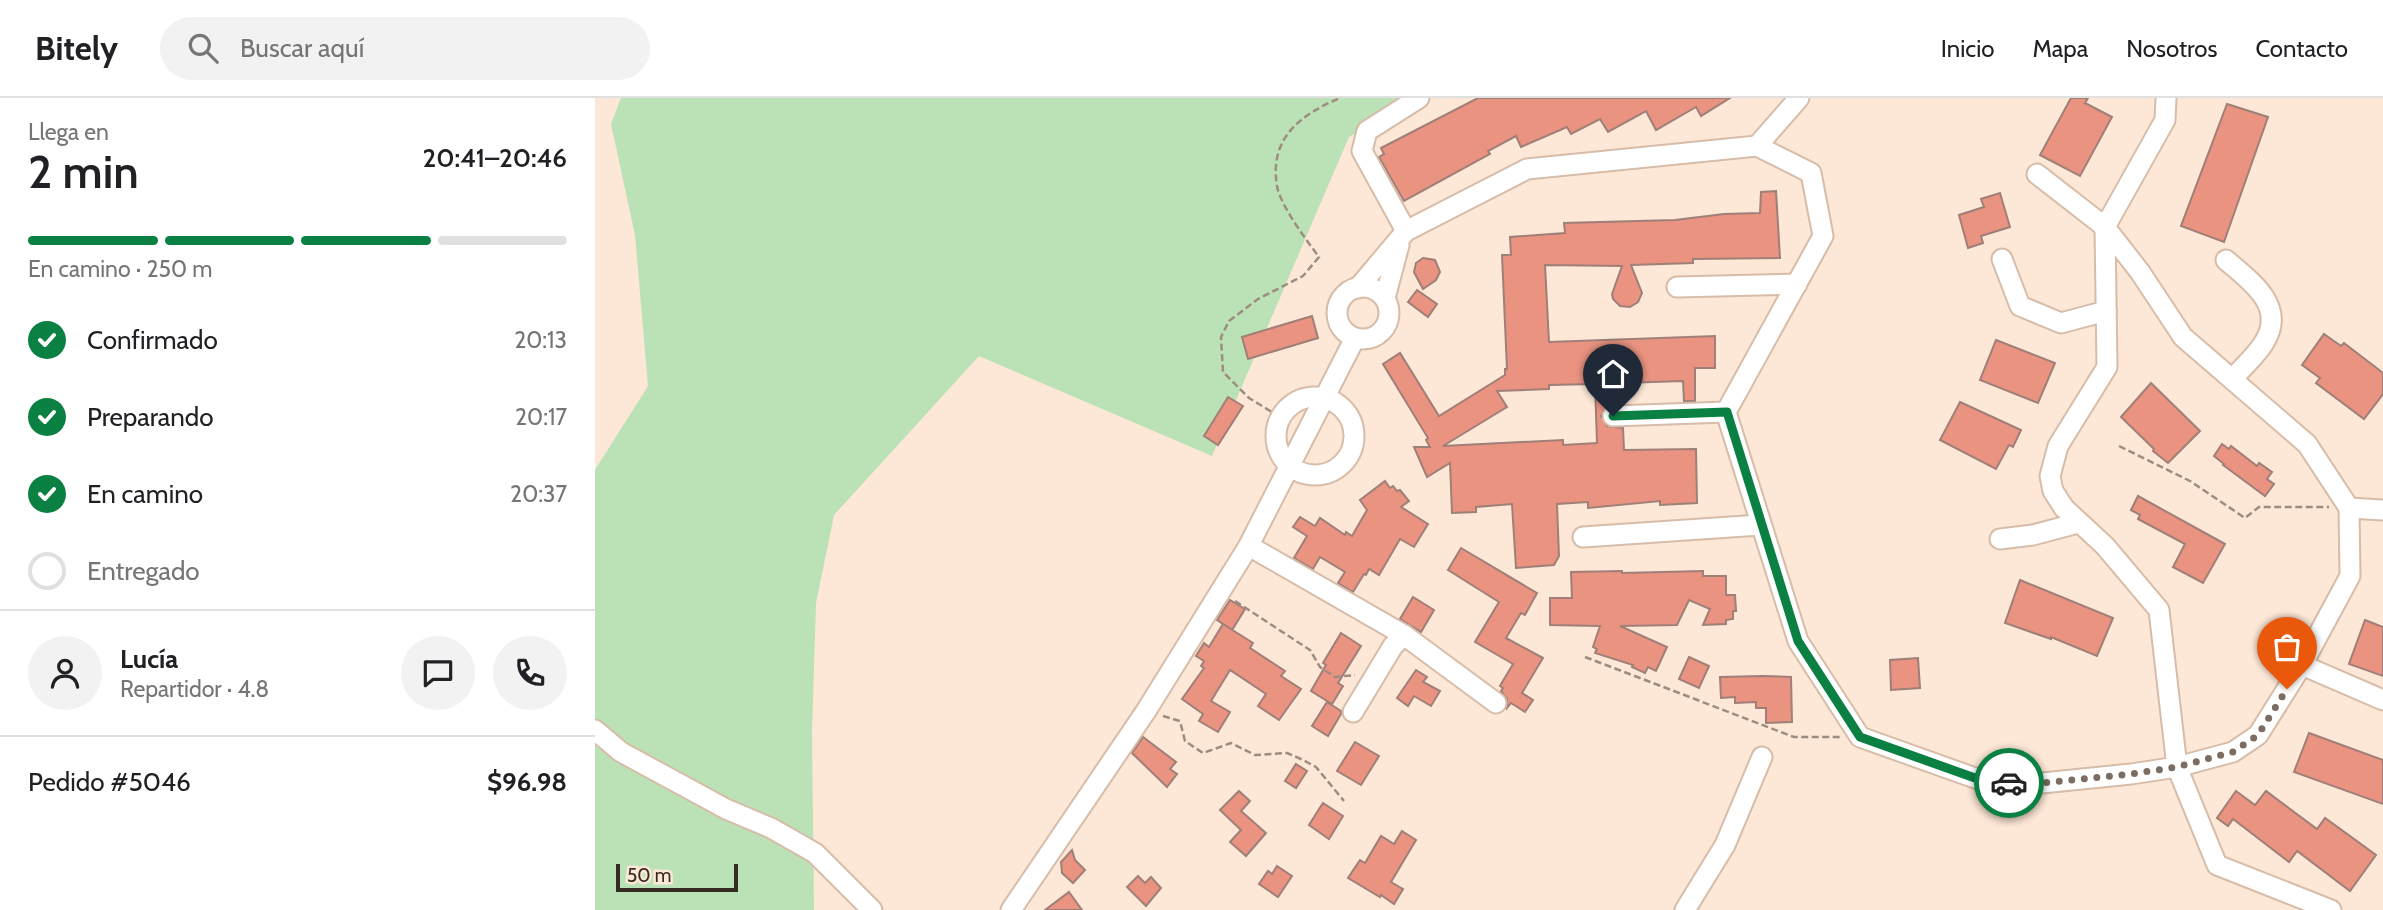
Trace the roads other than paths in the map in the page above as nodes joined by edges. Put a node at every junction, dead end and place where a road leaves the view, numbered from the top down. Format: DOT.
graph roads {
  1 [pos="1419,98"];
  2 [pos="1799,98"];
  3 [pos="2166,98"];
  4 [pos="1757,146"];
  5 [pos="2037,174"];
  6 [pos="2105,227"];
  7 [pos="1403,235"];
  8 [pos="2002,259"];
  9 [pos="2226,260"];
  10 [pos="1797,284"];
  11 [pos="1677,287"];
  12 [pos="1358,288"];
  13 [pos="1385,298"];
  14 [pos="2106,311"];
  15 [pos="1355,338"];
  16 [pos="2232,379"];
  17 [pos="1325,399"];
  18 [pos="1727,412"];
  19 [pos="1613,416"];
  20 [pos="1291,465"];
  21 [pos="2349,508"];
  22 [pos="2383,510"];
  23 [pos="2078,523"];
  24 [pos="1760,525"];
  25 [pos="1583,537"];
  26 [pos="2000,539"];
  27 [pos="1249,546"];
  28 [pos="1404,635"];
  29 [pos="2302,665"];
  30 [pos="2383,700"];
  31 [pos="1496,703"];
  32 [pos="1353,712"];
  33 [pos="595,730"];
  34 [pos="1762,757"];
  35 [pos="2177,767"];
  36 [pos="872,910"];
  37 [pos="1011,910"];
  38 [pos="1685,910"];
  39 [pos="2331,910"];
  1 -- 7 [label="street"];
  2 -- 4 [label="street"];
  3 -- 6 [label="street"];
  4 -- 7 [label="street"];
  4 -- 10 [label="street"];
  5 -- 6 [label="street"];
  6 -- 14 [label="street"];
  6 -- 16 [label="street"];
  7 -- 12 [label="street"];
  7 -- 13 [label="street"];
  8 -- 14 [label="street"];
  9 -- 16 [label="street"];
  10 -- 11 [label="street"];
  10 -- 18 [label="street"];
  12 -- 13 [label="street"];
  12 -- 15 [label="street"];
  13 -- 15 [label="street"];
  14 -- 23 [label="street"];
  15 -- 17 [label="street"];
  16 -- 21 [label="street"];
  17 -- 20 [label="street"];
  17 -- 20 [label="street"];
  17 -- 20 [label="street"];
  18 -- 19 [label="street"];
  18 -- 24 [label="street"];
  20 -- 27 [label="street"];
  21 -- 22 [label="street"];
  21 -- 29 [label="street"];
  23 -- 26 [label="street"];
  23 -- 35 [label="street"];
  24 -- 25 [label="street"];
  24 -- 35 [label="street"];
  27 -- 28 [label="street"];
  27 -- 37 [label="street"];
  28 -- 31 [label="street"];
  28 -- 32 [label="street"];
  29 -- 30 [label="street"];
  29 -- 35 [label="street"];
  33 -- 36 [label="street"];
  34 -- 38 [label="street"];
  35 -- 39 [label="street"];
}
